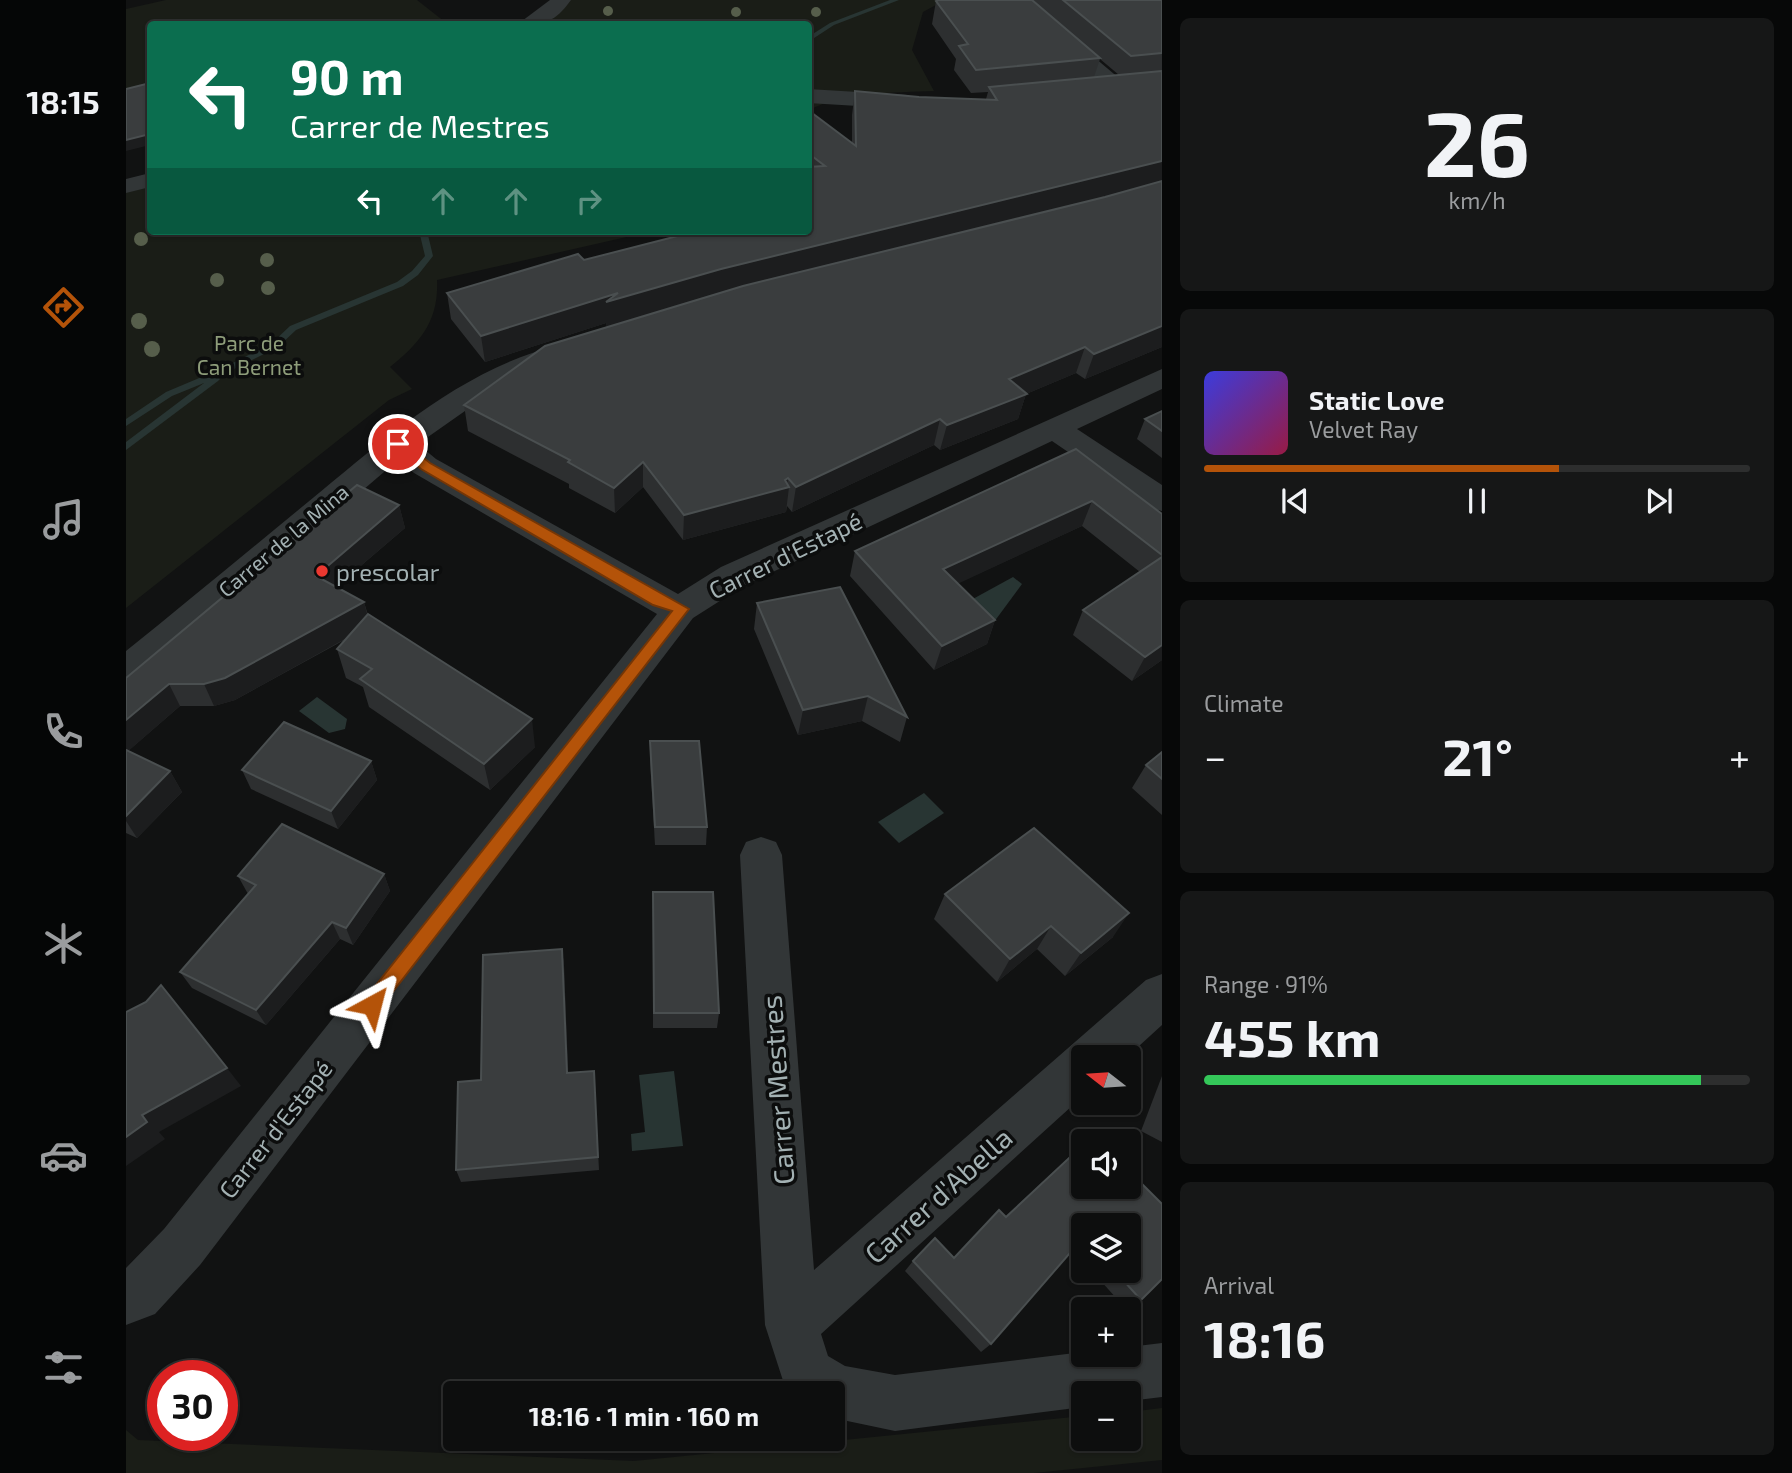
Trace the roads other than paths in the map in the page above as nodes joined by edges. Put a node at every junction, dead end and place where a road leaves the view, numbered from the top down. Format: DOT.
graph roads {
  1 [pos="562,0"];
  2 [pos="1014,0"];
  3 [pos="535,21"];
  4 [pos="1084,93"];
  5 [pos="812,96"];
  6 [pos="929,103"];
  7 [pos="583,346"];
  8 [pos="1162,378"];
  9 [pos="1056,429"];
  10 [pos="398,444"];
  11 [pos="1162,500"];
  12 [pos="681,609"];
  13 [pos="126,672"];
  14 [pos="761,855"];
  15 [pos="1162,995"];
  16 [pos="1106,1045"];
  17 [pos="1071,1077"];
  18 [pos="126,1299"];
  19 [pos="799,1349"];
  20 [pos="1162,1370"];
  1 -- 3 [label="street"];
  2 -- 4 [label="street"];
  5 -- 6 [label="street"];
  7 -- 10 [label="street, Carrer de la Mina"];
  8 -- 9 [label="street, Carrer d'Estapé"];
  9 -- 11 [label="street"];
  9 -- 12 [label="street, Carrer d'Estapé"];
  10 -- 12 [label="street"];
  10 -- 13 [label="street, Carrer de la Mina"];
  12 -- 18 [label="street, Carrer d'Estapé"];
  14 -- 19 [label="street, Carrer Mestres"];
  15 -- 16 [label="street"];
  17 -- 19 [label="street, Carrer d'Abella"];
  19 -- 20 [label="street"];
}
